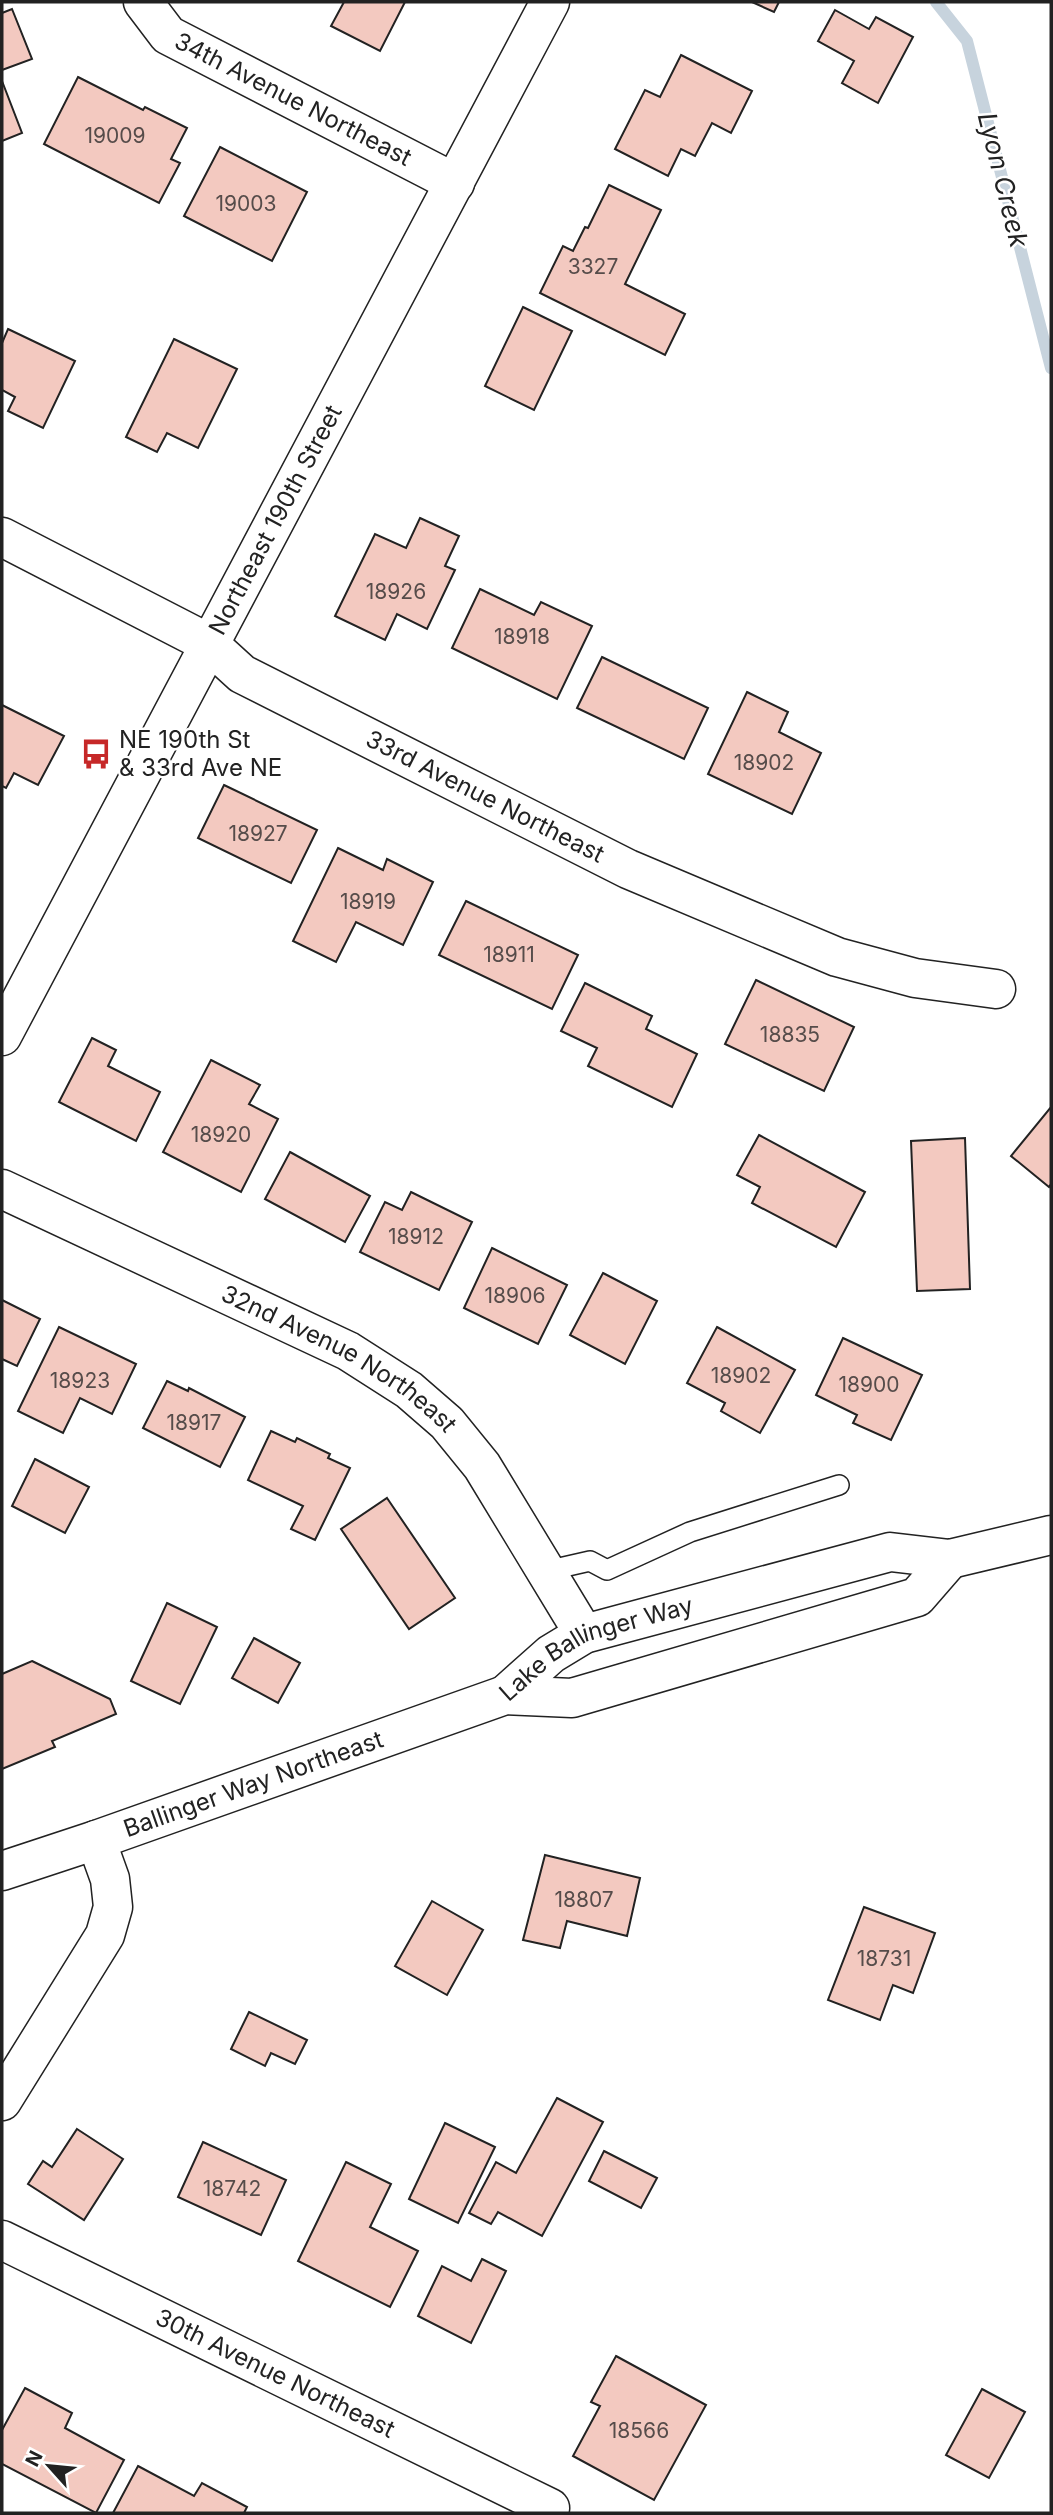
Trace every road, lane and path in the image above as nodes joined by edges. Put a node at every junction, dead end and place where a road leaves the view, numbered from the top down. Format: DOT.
graph roads {
  1 [pos="143,2"];
  2 [pos="550,2"];
  3 [pos="455,183"];
  4 [pos="2,537"];
  5 [pos="208,643"];
  6 [pos="996,989"];
  7 [pos="2,1036"];
  8 [pos="2,1189"];
  9 [pos="839,1485"];
  10 [pos="1051,1535"];
  11 [pos="950,1559"];
  12 [pos="546,1571"];
  13 [pos="584,1634"];
  14 [pos="505,1695"];
  15 [pos="96,1840"];
  16 [pos="2,1871"];
  17 [pos="2,2101"];
  18 [pos="2,2239"];
  19 [pos="550,2508"];
  1 -- 3 [label="street, 34th Avenue Northeast"];
  2 -- 3 [label="street, Northeast 190th Street"];
  3 -- 5 [label="street, Northeast 190th Street"];
  4 -- 5 [label="street, 33rd Avenue Northeast"];
  5 -- 6 [label="street, 33rd Avenue Northeast"];
  5 -- 7 [label="street, Northeast 190th Street"];
  8 -- 12 [label="street, 32nd Avenue Northeast"];
  9 -- 12 [label="lane"];
  10 -- 11 [label="street, Lake Ballinger Way"];
  11 -- 13 [label="street, Lake Ballinger Way"];
  11 -- 14 [label="street, Lake Ballinger Way"];
  12 -- 13 [label="street, 32nd Avenue Northeast"];
  13 -- 14 [label="street, Lake Ballinger Way"];
  14 -- 15 [label="street, Ballinger Way Northeast"];
  15 -- 16 [label="street, Ballinger Way Northeast"];
  15 -- 17 [label="street"];
  18 -- 19 [label="street, 30th Avenue Northeast"];
}
